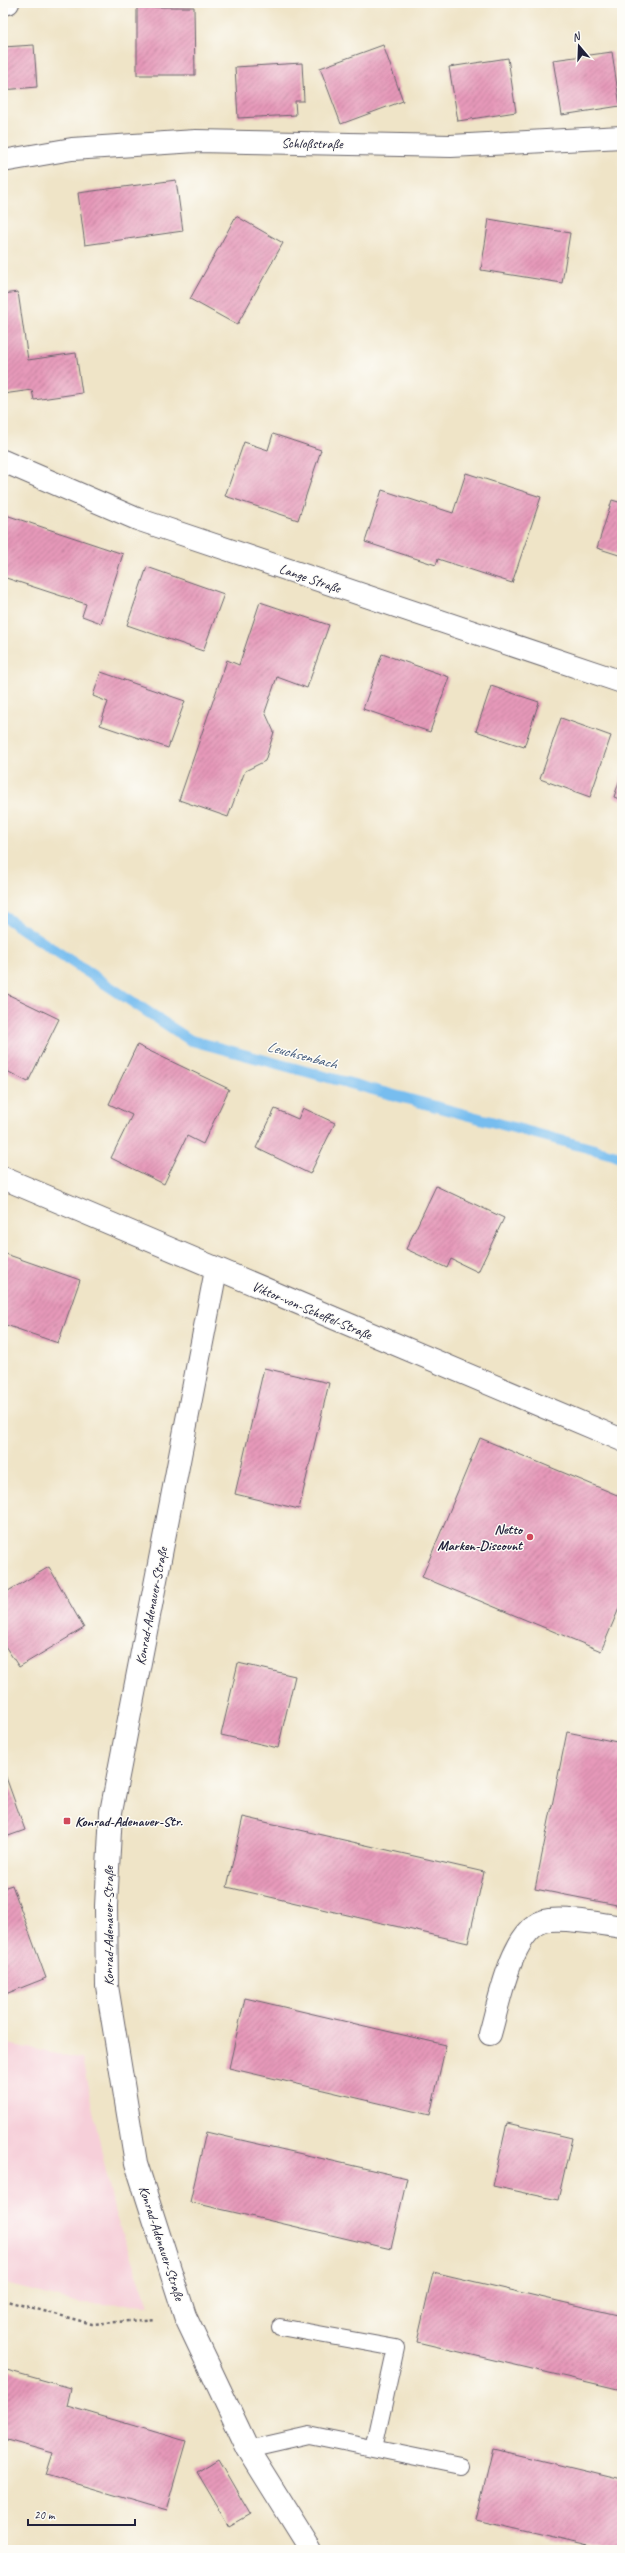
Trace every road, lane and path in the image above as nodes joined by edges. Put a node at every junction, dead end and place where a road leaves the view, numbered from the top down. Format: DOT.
graph roads {
  1 [pos="8,3"];
  2 [pos="3,4"];
  3 [pos="622,137"];
  4 [pos="3,161"];
  5 [pos="3,461"];
  6 [pos="622,682"];
  7 [pos="3,1178"];
  8 [pos="216,1270"];
  9 [pos="622,1440"];
  10 [pos="622,1927"];
  11 [pos="490,2034"];
  12 [pos="3,2300"];
  13 [pos="185,2316"];
  14 [pos="280,2327"];
  15 [pos="374,2448"];
  16 [pos="248,2449"];
  17 [pos="460,2466"];
  18 [pos="311,2550"];
  1 -- 2 [label="street"];
  3 -- 4 [label="street, Schloßstraße"];
  5 -- 6 [label="street, Lange Straße"];
  7 -- 8 [label="street, Viktor-von-Scheffel-Straße"];
  8 -- 9 [label="street, Viktor-von-Scheffel-Straße"];
  8 -- 13 [label="street, Konrad-Adenauer-Straße"];
  10 -- 11 [label="street"];
  12 -- 13 [label="path"];
  13 -- 16 [label="street, Konrad-Adenauer-Straße"];
  14 -- 15 [label="lane"];
  15 -- 16 [label="lane"];
  15 -- 17 [label="lane"];
  16 -- 18 [label="street, Konrad-Adenauer-Straße"];
}
